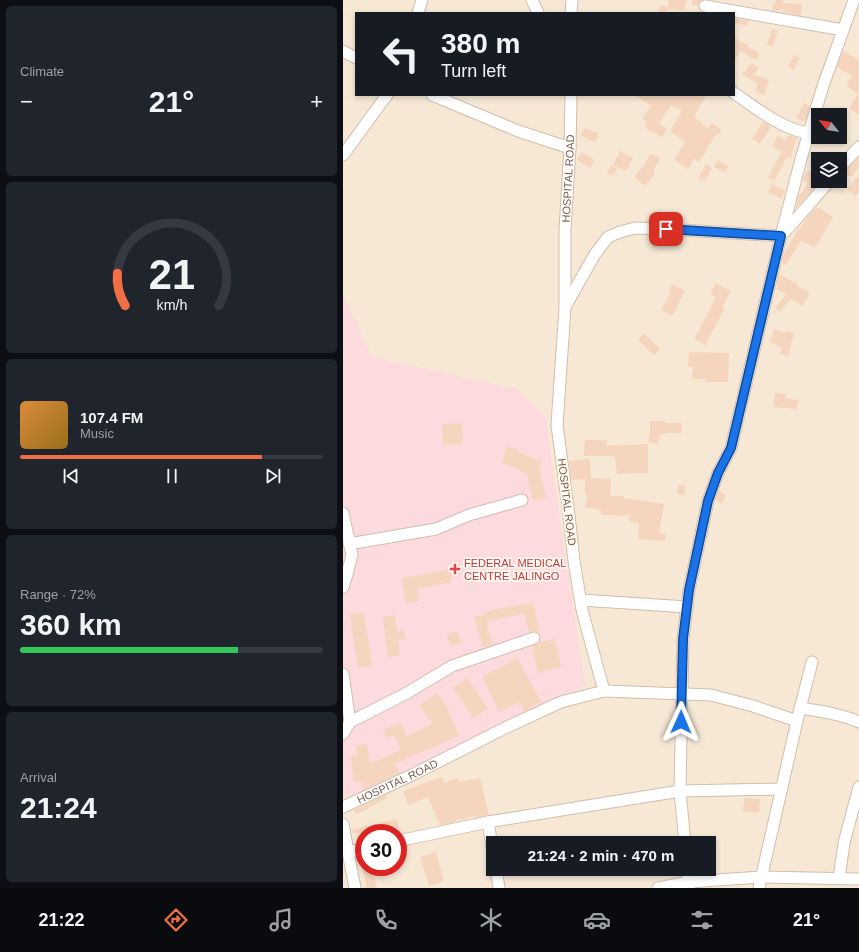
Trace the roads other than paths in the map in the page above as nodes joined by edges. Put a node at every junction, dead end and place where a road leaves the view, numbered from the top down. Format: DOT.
graph roads {
  1 [pos="422,0"];
  2 [pos="532,0"];
  3 [pos="572,0"];
  4 [pos="854,0"];
  5 [pos="705,6"];
  6 [pos="418,12"];
  7 [pos="538,12"];
  8 [pos="571,12"];
  9 [pos="843,30"];
  10 [pos="343,51"];
  11 [pos="355,57"];
  12 [pos="735,94"];
  13 [pos="386,96"];
  14 [pos="434,96"];
  15 [pos="571,96"];
  16 [pos="808,133"];
  17 [pos="859,147"];
  18 [pos="570,148"];
  19 [pos="344,152"];
  20 [pos="847,160"];
  21 [pos="823,188"];
  22 [pos="781,236"];
  23 [pos="565,308"];
  24 [pos="522,500"];
  25 [pos="343,513"];
  26 [pos="349,544"];
  27 [pos="343,587"];
  28 [pos="581,600"];
  29 [pos="687,607"];
  30 [pos="534,638"];
  31 [pos="812,662"];
  32 [pos="343,674"];
  33 [pos="604,691"];
  34 [pos="681,694"];
  35 [pos="800,708"];
  36 [pos="797,721"];
  37 [pos="350,722"];
  38 [pos="859,722"];
  39 [pos="343,734"];
  40 [pos="859,787"];
  41 [pos="782,789"];
  42 [pos="680,791"];
  43 [pos="343,807"];
  44 [pos="488,822"];
  45 [pos="343,824"];
  46 [pos="490,836"];
  47 [pos="684,836"];
  48 [pos="407,839"];
  49 [pos="355,851"];
  50 [pos="348,852"];
  51 [pos="497,876"];
  52 [pos="839,878"];
  53 [pos="859,879"];
  54 [pos="760,882"];
  55 [pos="689,885"];
  56 [pos="355,888"];
  57 [pos="499,888"];
  58 [pos="658,888"];
  1 -- 6 [label="street"];
  2 -- 7 [label="street"];
  3 -- 8 [label="street"];
  4 -- 9 [label="street"];
  5 -- 9 [label="street"];
  9 -- 16 [label="street"];
  10 -- 11 [label="street"];
  12 -- 16 [label="street"];
  13 -- 19 [label="street"];
  14 -- 18 [label="street"];
  15 -- 18 [label="street, HOSPITAL ROAD"];
  16 -- 22 [label="street"];
  17 -- 20 [label="street"];
  18 -- 23 [label="street, HOSPITAL ROAD"];
  21 -- 22 [label="street"];
  22 -- 23 [label="street"];
  22 -- 29 [label="street"];
  23 -- 28 [label="street, HOSPITAL ROAD"];
  24 -- 26 [label="street"];
  25 -- 26 [label="street"];
  26 -- 27 [label="street"];
  28 -- 29 [label="street"];
  28 -- 33 [label="street, HOSPITAL ROAD"];
  29 -- 34 [label="street"];
  30 -- 37 [label="street"];
  31 -- 35 [label="street"];
  32 -- 37 [label="street"];
  33 -- 34 [label="street"];
  33 -- 43 [label="street, HOSPITAL ROAD"];
  34 -- 36 [label="street"];
  34 -- 42 [label="street"];
  35 -- 36 [label="street"];
  35 -- 38 [label="street"];
  36 -- 41 [label="street"];
  37 -- 39 [label="street"];
  40 -- 52 [label="street"];
  41 -- 42 [label="street"];
  41 -- 54 [label="street"];
  42 -- 44 [label="street"];
  42 -- 47 [label="street"];
  44 -- 46 [label="street"];
  44 -- 48 [label="street"];
  45 -- 50 [label="street"];
  49 -- 50 [label="street"];
  50 -- 56 [label="street"];
  51 -- 57 [label="street"];
  52 -- 53 [label="street"];
  52 -- 54 [label="street"];
  54 -- 55 [label="street"];
  55 -- 58 [label="street"];
}
